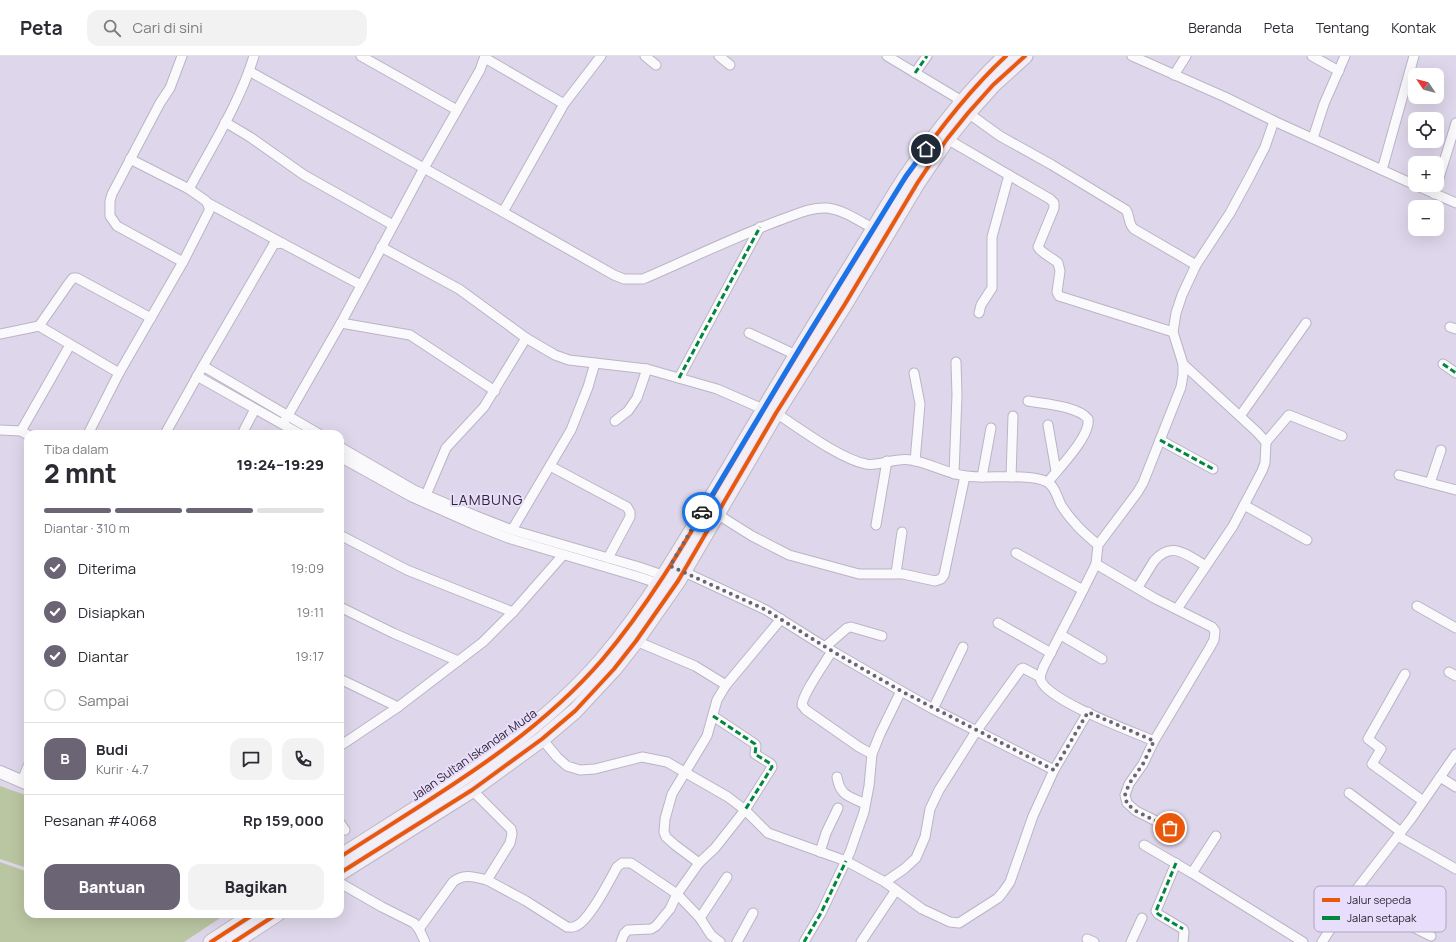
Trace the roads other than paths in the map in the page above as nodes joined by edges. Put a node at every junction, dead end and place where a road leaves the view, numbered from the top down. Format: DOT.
graph roads {
  1 [pos="182,56"];
  2 [pos="254,56"];
  3 [pos="361,56"];
  4 [pos="601,56"];
  5 [pos="645,56"];
  6 [pos="719,56"];
  7 [pos="888,56"];
  8 [pos="927,56"];
  9 [pos="1006,56"];
  10 [pos="1025,56"];
  11 [pos="1132,56"];
  12 [pos="1186,56"];
  13 [pos="1312,56"];
  14 [pos="1345,56"];
  15 [pos="1414,56"];
  16 [pos="485,57"];
  17 [pos="730,64"];
  18 [pos="656,65"];
  19 [pos="249,71"];
  20 [pos="1339,71"];
  21 [pos="915,73"];
  22 [pos="1174,76"];
  23 [pos="564,104"];
  24 [pos="965,107"];
  25 [pos="457,110"];
  26 [pos="1274,121"];
  27 [pos="225,122"];
  28 [pos="1456,123"];
  29 [pos="1313,138"];
  30 [pos="947,139"];
  31 [pos="130,158"];
  32 [pos="424,168"];
  33 [pos="1382,170"];
  34 [pos="1009,175"];
  35 [pos="1408,182"];
  36 [pos="189,189"];
  37 [pos="1430,192"];
  38 [pos="1434,194"];
  39 [pos="208,203"];
  40 [pos="1456,203"];
  41 [pos="503,212"];
  42 [pos="392,225"];
  43 [pos="760,228"];
  44 [pos="874,229"];
  45 [pos="282,243"];
  46 [pos="381,247"];
  47 [pos="183,262"];
  48 [pos="1196,265"];
  49 [pos="361,285"];
  50 [pos="979,313"];
  51 [pos="152,318"];
  52 [pos="341,323"];
  53 [pos="1306,323"];
  54 [pos="40,326"];
  55 [pos="1173,332"];
  56 [pos="749,333"];
  57 [pos="0,334"];
  58 [pos="526,338"];
  59 [pos="70,345"];
  60 [pos="796,355"];
  61 [pos="956,362"];
  62 [pos="595,363"];
  63 [pos="1183,364"];
  64 [pos="1443,364"];
  65 [pos="203,366"];
  66 [pos="647,369"];
  67 [pos="1456,372"];
  68 [pos="119,373"];
  69 [pos="914,373"];
  70 [pos="197,376"];
  71 [pos="679,378"];
  72 [pos="495,391"];
  73 [pos="1028,401"];
  74 [pos="255,409"];
  75 [pos="770,411"];
  76 [pos="1013,416"];
  77 [pos="1240,416"];
  78 [pos="285,420"];
  79 [pos="615,421"];
  80 [pos="1048,425"];
  81 [pos="990,428"];
  82 [pos="0,430"];
  83 [pos="26,430"];
  84 [pos="90,430"];
  85 [pos="167,430"];
  86 [pos="244,430"];
  87 [pos="296,430"];
  88 [pos="309,430"];
  89 [pos="24,433"];
  90 [pos="1342,436"];
  91 [pos="1160,440"];
  92 [pos="1266,442"];
  93 [pos="344,448"];
  94 [pos="1441,450"];
  95 [pos="344,459"];
  96 [pos="887,461"];
  97 [pos="914,461"];
  98 [pos="550,466"];
  99 [pos="1213,470"];
  100 [pos="1056,472"];
  101 [pos="954,474"];
  102 [pos="1399,474"];
  103 [pos="966,476"];
  104 [pos="982,477"];
  105 [pos="1011,477"];
  106 [pos="1048,482"];
  107 [pos="1430,483"];
  108 [pos="1456,490"];
  109 [pos="426,495"];
  110 [pos="1244,506"];
  111 [pos="717,514"];
  112 [pos="474,520"];
  113 [pos="876,525"];
  114 [pos="512,530"];
  115 [pos="902,532"];
  116 [pos="344,537"];
  117 [pos="1307,540"];
  118 [pos="1098,545"];
  119 [pos="1016,553"];
  120 [pos="563,555"];
  121 [pos="608,558"];
  122 [pos="1096,564"];
  123 [pos="1206,566"];
  124 [pos="896,573"];
  125 [pos="671,578"];
  126 [pos="1138,587"];
  127 [pos="1083,590"];
  128 [pos="1417,606"];
  129 [pos="344,608"];
  130 [pos="1177,609"];
  131 [pos="513,612"];
  132 [pos="781,620"];
  133 [pos="998,623"];
  134 [pos="1456,628"];
  135 [pos="1060,635"];
  136 [pos="882,636"];
  137 [pos="636,641"];
  138 [pos="963,647"];
  139 [pos="829,649"];
  140 [pos="1051,653"];
  141 [pos="1102,659"];
  142 [pos="458,661"];
  143 [pos="1405,674"];
  144 [pos="1040,677"];
  145 [pos="344,681"];
  146 [pos="726,685"];
  147 [pos="901,691"];
  148 [pos="398,707"];
  149 [pos="933,709"];
  150 [pos="1088,712"];
  151 [pos="713,716"];
  152 [pos="977,730"];
  153 [pos="542,740"];
  154 [pos="1154,741"];
  155 [pos="344,743"];
  156 [pos="872,754"];
  157 [pos="1456,754"];
  158 [pos="1054,770"];
  159 [pos="0,772"];
  160 [pos="685,772"];
  161 [pos="837,776"];
  162 [pos="1440,777"];
  163 [pos="24,782"];
  164 [pos="1456,787"];
  165 [pos="472,790"];
  166 [pos="1349,793"];
  167 [pos="1423,801"];
  168 [pos="865,804"];
  169 [pos="838,808"];
  170 [pos="745,810"];
  171 [pos="1170,828"];
  172 [pos="1399,834"];
  173 [pos="1216,836"];
  174 [pos="1144,845"];
  175 [pos="820,852"];
  176 [pos="344,854"];
  177 [pos="846,861"];
  178 [pos="699,863"];
  179 [pos="1176,863"];
  180 [pos="1456,869"];
  181 [pos="344,870"];
  182 [pos="1192,873"];
  183 [pos="727,877"];
  184 [pos="487,880"];
  185 [pos="885,882"];
  186 [pos="344,885"];
  187 [pos="1359,886"];
  188 [pos="896,890"];
  189 [pos="677,894"];
  190 [pos="753,913"];
  191 [pos="248,918"];
  192 [pos="271,918"];
  193 [pos="700,918"];
  194 [pos="1142,918"];
  195 [pos="420,929"];
  196 [pos="1329,932"];
  197 [pos="1423,932"];
  198 [pos="1431,936"];
  199 [pos="211,942"];
  200 [pos="234,942"];
  201 [pos="425,942"];
  202 [pos="621,942"];
  203 [pos="720,942"];
  204 [pos="737,942"];
  205 [pos="804,942"];
  206 [pos="862,942"];
  207 [pos="1131,942"];
  208 [pos="1182,942"];
  209 [pos="1303,942"];
  210 [pos="1322,942"];
  1 -- 31 [label="street"];
  2 -- 19 [label="street"];
  3 -- 25 [label="street"];
  4 -- 23 [label="street"];
  5 -- 18 [label="street"];
  6 -- 17 [label="street"];
  7 -- 21 [label="street"];
  8 -- 21 [label="street"];
  9 -- 24 [label="highway, Jalan Sultan Iskandar Muda"];
  10 -- 24 [label="highway, Jalan Sultan Iskandar Muda"];
  11 -- 22 [label="street"];
  12 -- 22 [label="street"];
  13 -- 20 [label="street"];
  14 -- 20 [label="street"];
  15 -- 33 [label="street"];
  16 -- 23 [label="street"];
  16 -- 25 [label="street"];
  19 -- 27 [label="street"];
  19 -- 32 [label="street"];
  20 -- 29 [label="street"];
  21 -- 24 [label="street"];
  22 -- 26 [label="street"];
  23 -- 41 [label="street"];
  24 -- 30 [label="highway, Jalan Sultan Iskandar Muda"];
  24 -- 44 [label="highway, Jalan Sultan Iskandar Muda"];
  24 -- 48 [label="street"];
  25 -- 32 [label="street"];
  26 -- 29 [label="street"];
  26 -- 48 [label="street"];
  27 -- 36 [label="street"];
  27 -- 42 [label="street"];
  28 -- 38 [label="street"];
  29 -- 33 [label="street"];
  30 -- 34 [label="street"];
  30 -- 75 [label="highway, Jalan Sultan Iskandar Muda"];
  31 -- 36 [label="street"];
  31 -- 47 [label="street"];
  32 -- 41 [label="street"];
  32 -- 42 [label="street"];
  33 -- 35 [label="street"];
  34 -- 50 [label="street"];
  34 -- 55 [label="street"];
  36 -- 39 [label="street"];
  37 -- 38 [label="street"];
  38 -- 40 [label="street"];
  39 -- 45 [label="street"];
  39 -- 47 [label="street"];
  41 -- 43 [label="street"];
  42 -- 46 [label="street"];
  43 -- 44 [label="street"];
  43 -- 71 [label="street"];
  44 -- 60 [label="highway, Jalan Sultan Iskandar Muda"];
  45 -- 49 [label="street"];
  45 -- 65 [label="street"];
  46 -- 49 [label="street"];
  46 -- 58 [label="street"];
  47 -- 51 [label="street"];
  48 -- 55 [label="street"];
  49 -- 52 [label="street"];
  51 -- 54 [label="street"];
  51 -- 68 [label="street"];
  52 -- 72 [label="street"];
  52 -- 78 [label="street"];
  53 -- 77 [label="street"];
  54 -- 57 [label="street"];
  54 -- 59 [label="street"];
  55 -- 63 [label="street"];
  56 -- 60 [label="street"];
  58 -- 62 [label="street"];
  58 -- 72 [label="street"];
  59 -- 68 [label="street"];
  59 -- 83 [label="street"];
  60 -- 75 [label="highway, Jalan Sultan Iskandar Muda"];
  61 -- 101 [label="street"];
  62 -- 66 [label="street"];
  62 -- 98 [label="street"];
  63 -- 77 [label="street"];
  63 -- 91 [label="street"];
  64 -- 67 [label="street"];
  65 -- 70 [label="street"];
  65 -- 78 [label="street"];
  66 -- 71 [label="street"];
  66 -- 79 [label="street"];
  68 -- 84 [label="street"];
  69 -- 97 [label="street"];
  70 -- 74 [label="street"];
  70 -- 85 [label="street"];
  71 -- 75 [label="street"];
  72 -- 109 [label="street"];
  73 -- 100 [label="street"];
  74 -- 78 [label="street"];
  74 -- 86 [label="street"];
  75 -- 96 [label="street"];
  75 -- 111 [label="highway, Jalan Sultan Iskandar Muda"];
  75 -- 125 [label="highway, Jalan Sultan Iskandar Muda"];
  76 -- 105 [label="street"];
  77 -- 92 [label="street"];
  78 -- 87 [label="street"];
  78 -- 88 [label="street"];
  80 -- 100 [label="street"];
  81 -- 104 [label="street"];
  82 -- 89 [label="street"];
  90 -- 92 [label="street"];
  91 -- 99 [label="street"];
  91 -- 118 [label="street"];
  92 -- 110 [label="street"];
  93 -- 109 [label="street"];
  94 -- 107 [label="street"];
  95 -- 112 [label="street"];
  96 -- 97 [label="street"];
  96 -- 113 [label="street"];
  97 -- 101 [label="street"];
  98 -- 114 [label="street"];
  98 -- 121 [label="street"];
  100 -- 106 [label="street"];
  101 -- 103 [label="street"];
  102 -- 107 [label="street"];
  103 -- 104 [label="street"];
  103 -- 124 [label="street"];
  104 -- 105 [label="street"];
  105 -- 106 [label="street"];
  106 -- 118 [label="street"];
  107 -- 108 [label="street"];
  109 -- 112 [label="street"];
  110 -- 117 [label="street"];
  110 -- 123 [label="street"];
  111 -- 124 [label="street"];
  111 -- 125 [label="highway, Jalan Sultan Iskandar Muda"];
  112 -- 114 [label="street"];
  112 -- 120 [label="street"];
  114 -- 121 [label="street"];
  115 -- 124 [label="street"];
  116 -- 131 [label="street"];
  118 -- 122 [label="street"];
  119 -- 127 [label="street"];
  120 -- 125 [label="street"];
  120 -- 131 [label="street"];
  121 -- 125 [label="street"];
  122 -- 126 [label="street"];
  122 -- 127 [label="street"];
  123 -- 126 [label="street"];
  123 -- 130 [label="street"];
  125 -- 132 [label="street"];
  125 -- 137 [label="highway, Jalan Sultan Iskandar Muda"];
  125 -- 176 [label="highway, Jalan Sultan Iskandar Muda"];
  126 -- 130 [label="street"];
  127 -- 135 [label="street"];
  128 -- 134 [label="street"];
  129 -- 142 [label="street"];
  130 -- 154 [label="street"];
  131 -- 142 [label="street"];
  132 -- 139 [label="street"];
  132 -- 146 [label="street"];
  133 -- 140 [label="street"];
  135 -- 140 [label="street"];
  135 -- 141 [label="street"];
  136 -- 139 [label="street"];
  137 -- 146 [label="street"];
  137 -- 153 [label="highway, Jalan Sultan Iskandar Muda"];
  138 -- 149 [label="street"];
  139 -- 147 [label="street"];
  139 -- 156 [label="street"];
  140 -- 144 [label="street"];
  142 -- 148 [label="street"];
  143 -- 167 [label="street"];
  144 -- 150 [label="street"];
  144 -- 152 [label="street"];
  145 -- 148 [label="street"];
  146 -- 151 [label="street"];
  147 -- 149 [label="street"];
  147 -- 156 [label="street"];
  148 -- 155 [label="street"];
  149 -- 152 [label="street"];
  150 -- 154 [label="street"];
  150 -- 158 [label="street"];
  151 -- 160 [label="street"];
  151 -- 170 [label="street"];
  152 -- 158 [label="street"];
  152 -- 185 [label="street"];
  153 -- 160 [label="street"];
  153 -- 165 [label="highway, Jalan Sultan Iskandar Muda"];
  154 -- 171 [label="street"];
  156 -- 168 [label="street"];
  157 -- 162 [label="street"];
  158 -- 188 [label="street"];
  159 -- 163 [label="street"];
  160 -- 170 [label="street"];
  160 -- 178 [label="street"];
  161 -- 168 [label="street"];
  162 -- 164 [label="street"];
  162 -- 167 [label="street"];
  165 -- 181 [label="highway, Jalan Sultan Iskandar Muda"];
  165 -- 184 [label="street"];
  166 -- 172 [label="street"];
  167 -- 172 [label="street"];
  168 -- 177 [label="street"];
  169 -- 175 [label="street"];
  170 -- 175 [label="street"];
  170 -- 178 [label="street"];
  172 -- 180 [label="street"];
  172 -- 187 [label="street"];
  173 -- 182 [label="street"];
  174 -- 179 [label="street"];
  175 -- 177 [label="street"];
  177 -- 185 [label="street"];
  177 -- 205 [label="street"];
  178 -- 189 [label="street"];
  179 -- 182 [label="street"];
  179 -- 208 [label="street"];
  182 -- 209 [label="street"];
  183 -- 193 [label="street"];
  184 -- 189 [label="street"];
  184 -- 195 [label="street"];
  185 -- 188 [label="street"];
  186 -- 195 [label="street"];
  188 -- 206 [label="street"];
  189 -- 193 [label="street"];
  189 -- 202 [label="street"];
  190 -- 204 [label="street"];
  191 -- 199 [label="highway"];
  192 -- 200 [label="highway"];
  193 -- 203 [label="street"];
  194 -- 207 [label="street"];
  195 -- 201 [label="street"];
  196 -- 210 [label="street"];
  197 -- 198 [label="street"];
}
